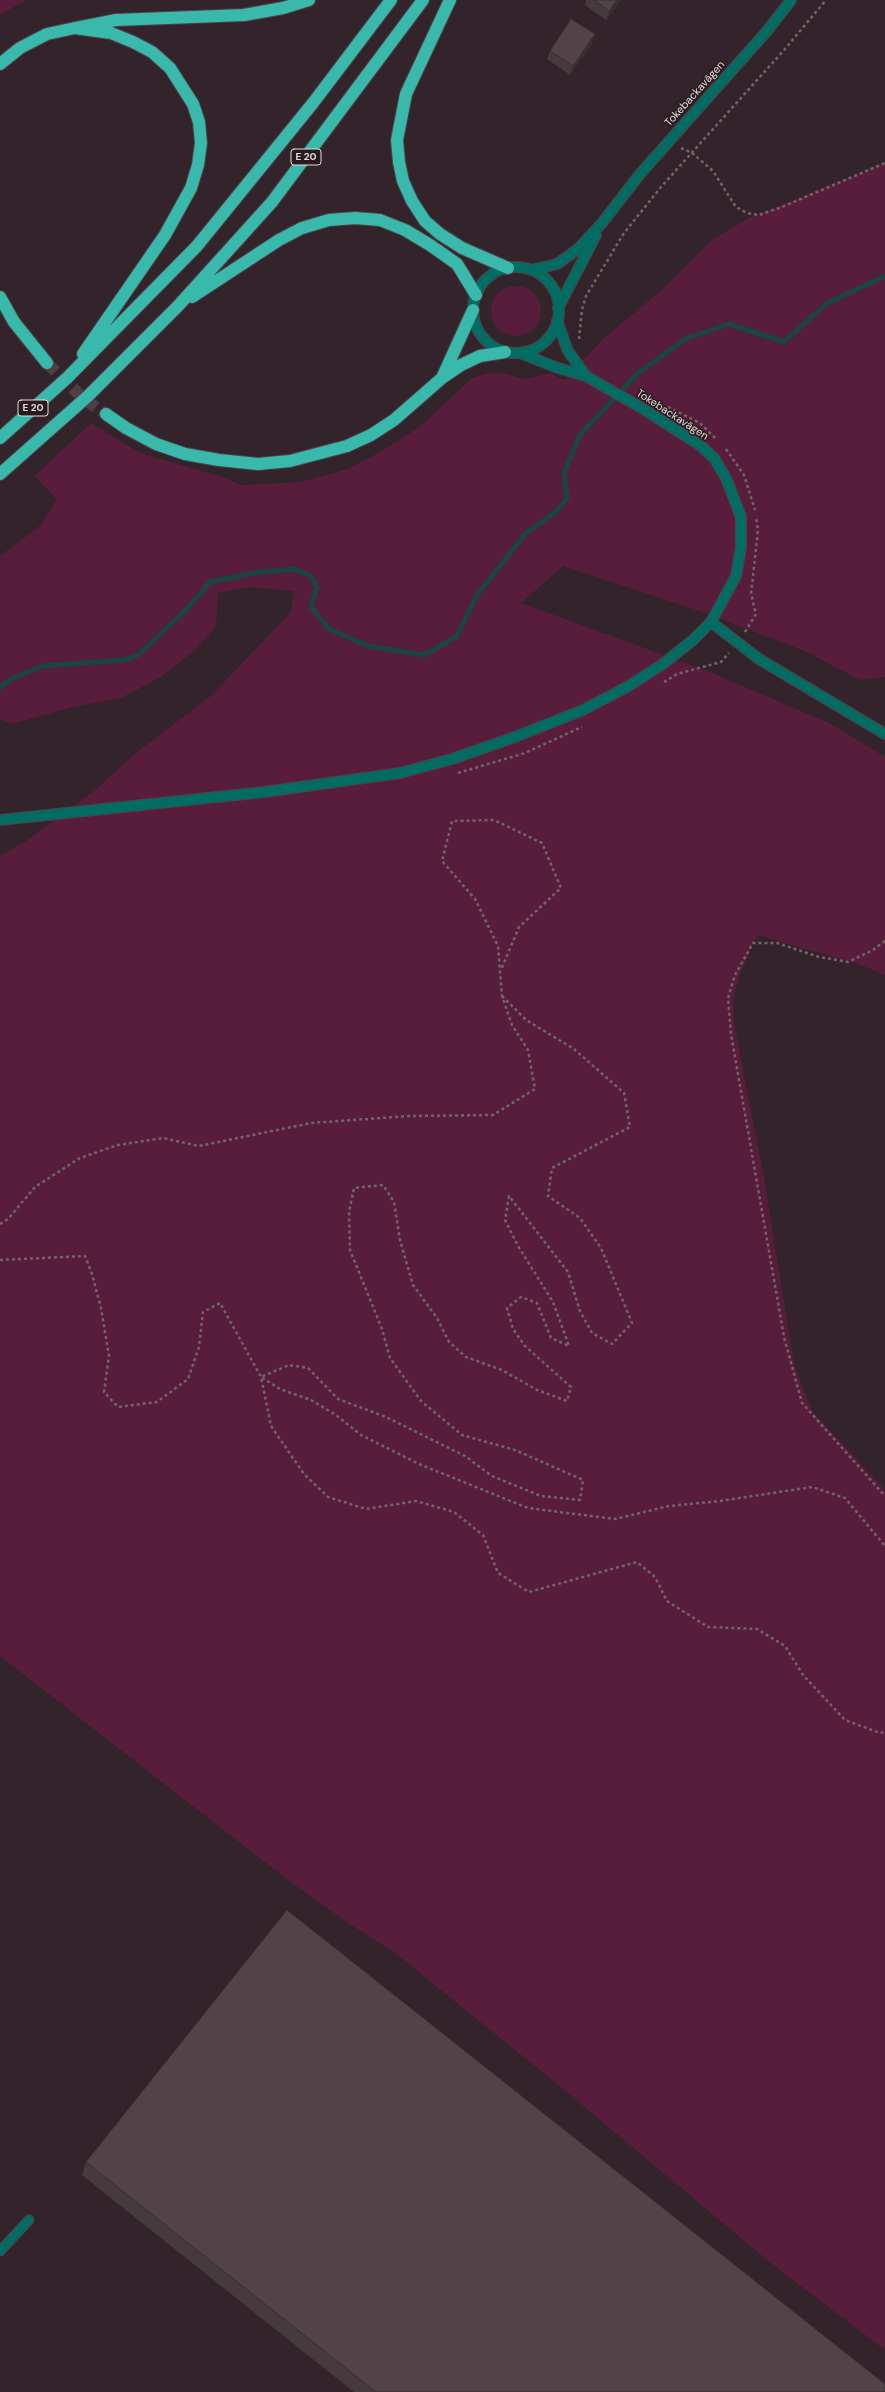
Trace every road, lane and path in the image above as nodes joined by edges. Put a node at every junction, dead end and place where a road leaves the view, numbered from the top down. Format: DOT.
graph roads {
  1 [pos="309,0"];
  2 [pos="391,0"];
  3 [pos="423,0"];
  4 [pos="450,0"];
  5 [pos="791,0"];
  6 [pos="826,0"];
  7 [pos="75,28"];
  8 [pos="0,64"];
  9 [pos="667,142"];
  10 [pos="692,153"];
  11 [pos="885,163"];
  12 [pos="602,223"];
  13 [pos="508,268"];
  14 [pos="531,270"];
  15 [pos="476,295"];
  16 [pos="0,297"];
  17 [pos="178,306"];
  18 [pos="558,308"];
  19 [pos="473,310"];
  20 [pos="557,321"];
  21 [pos="579,344"];
  22 [pos="506,352"];
  23 [pos="520,353"];
  24 [pos="47,363"];
  25 [pos="586,376"];
  26 [pos="66,378"];
  27 [pos="442,378"];
  28 [pos="661,403"];
  29 [pos="106,414"];
  30 [pos="0,438"];
  31 [pos="0,474"];
  32 [pos="712,622"];
  33 [pos="738,642"];
  34 [pos="659,685"];
  35 [pos="587,725"];
  36 [pos="885,734"];
  37 [pos="451,775"];
  38 [pos="0,820"];
  39 [pos="885,941"];
  40 [pos="501,970"];
  41 [pos="502,996"];
  42 [pos="0,1224"];
  43 [pos="0,1260"];
  44 [pos="261,1376"];
  45 [pos="885,1496"];
  46 [pos="885,1546"];
  47 [pos="885,1732"];
  48 [pos="29,2220"];
  49 [pos="0,2251"];
  1 -- 7 [label="highway"];
  2 -- 26 [label="highway, E 20"];
  3 -- 17 [label="highway, E 20"];
  4 -- 13 [label="highway"];
  5 -- 9 [label="street, Tokebackavägen"];
  6 -- 10 [label="path"];
  7 -- 8 [label="highway"];
  7 -- 26 [label="highway"];
  9 -- 10 [label="path"];
  9 -- 12 [label="street, Tokebackavägen"];
  10 -- 11 [label="path"];
  10 -- 21 [label="path"];
  12 -- 14 [label="street, Tokebackavägen"];
  12 -- 18 [label="street, Tokebackavägen"];
  13 -- 14 [label="street"];
  13 -- 15 [label="street"];
  14 -- 18 [label="street"];
  15 -- 17 [label="highway"];
  15 -- 19 [label="street"];
  16 -- 24 [label="highway"];
  17 -- 31 [label="highway, E 20"];
  18 -- 20 [label="street"];
  19 -- 22 [label="street"];
  19 -- 27 [label="highway"];
  20 -- 23 [label="street"];
  20 -- 25 [label="street"];
  22 -- 23 [label="street"];
  22 -- 27 [label="highway"];
  23 -- 25 [label="street, Tokebackavägen"];
  25 -- 32 [label="street, Tokebackavägen"];
  26 -- 30 [label="highway, E 20"];
  27 -- 29 [label="highway"];
  28 -- 33 [label="path"];
  32 -- 33 [label="street"];
  32 -- 38 [label="street"];
  33 -- 34 [label="path"];
  33 -- 36 [label="street"];
  35 -- 37 [label="path"];
  39 -- 45 [label="path"];
  40 -- 40 [label="path"];
  40 -- 41 [label="path"];
  41 -- 42 [label="path"];
  41 -- 44 [label="path"];
  43 -- 44 [label="path"];
  44 -- 46 [label="path"];
  44 -- 47 [label="path"];
  48 -- 49 [label="lane"];
}
